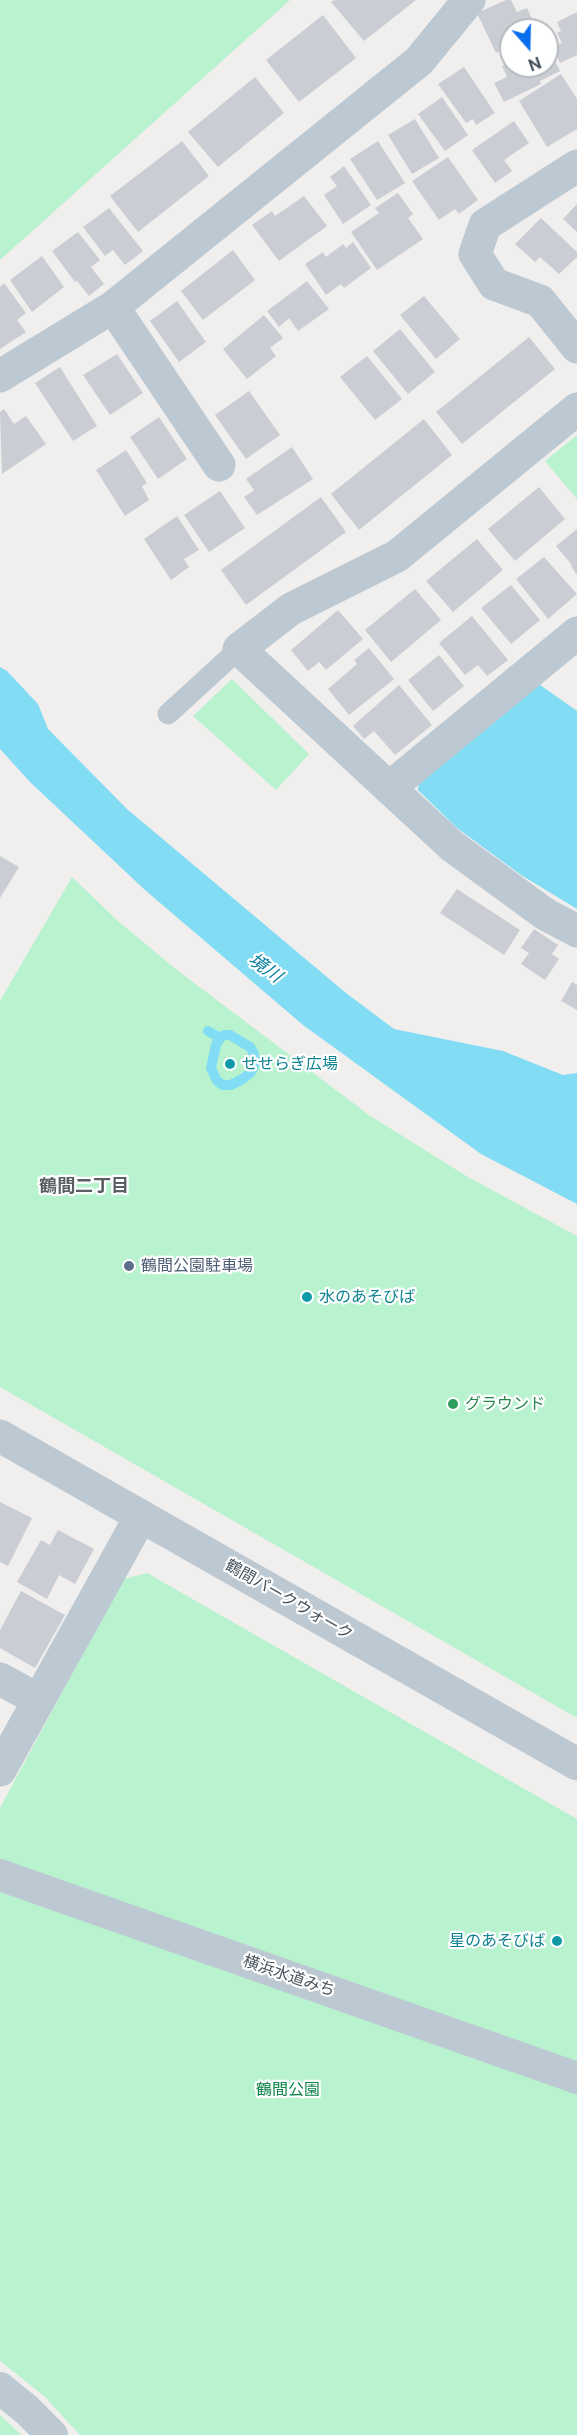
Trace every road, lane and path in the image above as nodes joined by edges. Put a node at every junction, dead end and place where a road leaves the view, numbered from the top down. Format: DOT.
graph roads {
  1 [pos="469,0"];
  2 [pos="577,166"];
  3 [pos="113,307"];
  4 [pos="577,347"];
  5 [pos="0,376"];
  6 [pos="577,410"];
  7 [pos="219,465"];
  8 [pos="577,633"];
  9 [pos="239,649"];
  10 [pos="168,714"];
  11 [pos="389,788"];
  12 [pos="577,932"];
  13 [pos="0,1436"];
  14 [pos="141,1516"];
  15 [pos="0,1678"];
  16 [pos="39,1700"];
  17 [pos="577,1764"];
  18 [pos="0,1770"];
  19 [pos="0,1875"];
  20 [pos="577,2078"];
  21 [pos="0,2388"];
  22 [pos="52,2435"];
  1 -- 3 [label="street"];
  2 -- 4 [label="street"];
  3 -- 5 [label="street"];
  3 -- 7 [label="street"];
  6 -- 9 [label="street"];
  8 -- 11 [label="street"];
  9 -- 10 [label="lane"];
  9 -- 11 [label="street"];
  11 -- 12 [label="street"];
  13 -- 14 [label="street, 鶴間パークウォーク"];
  14 -- 16 [label="street"];
  14 -- 17 [label="street, 鶴間パークウォーク"];
  15 -- 16 [label="street"];
  16 -- 18 [label="street"];
  19 -- 20 [label="street, 横浜水道みち"];
  21 -- 22 [label="street"];
}
